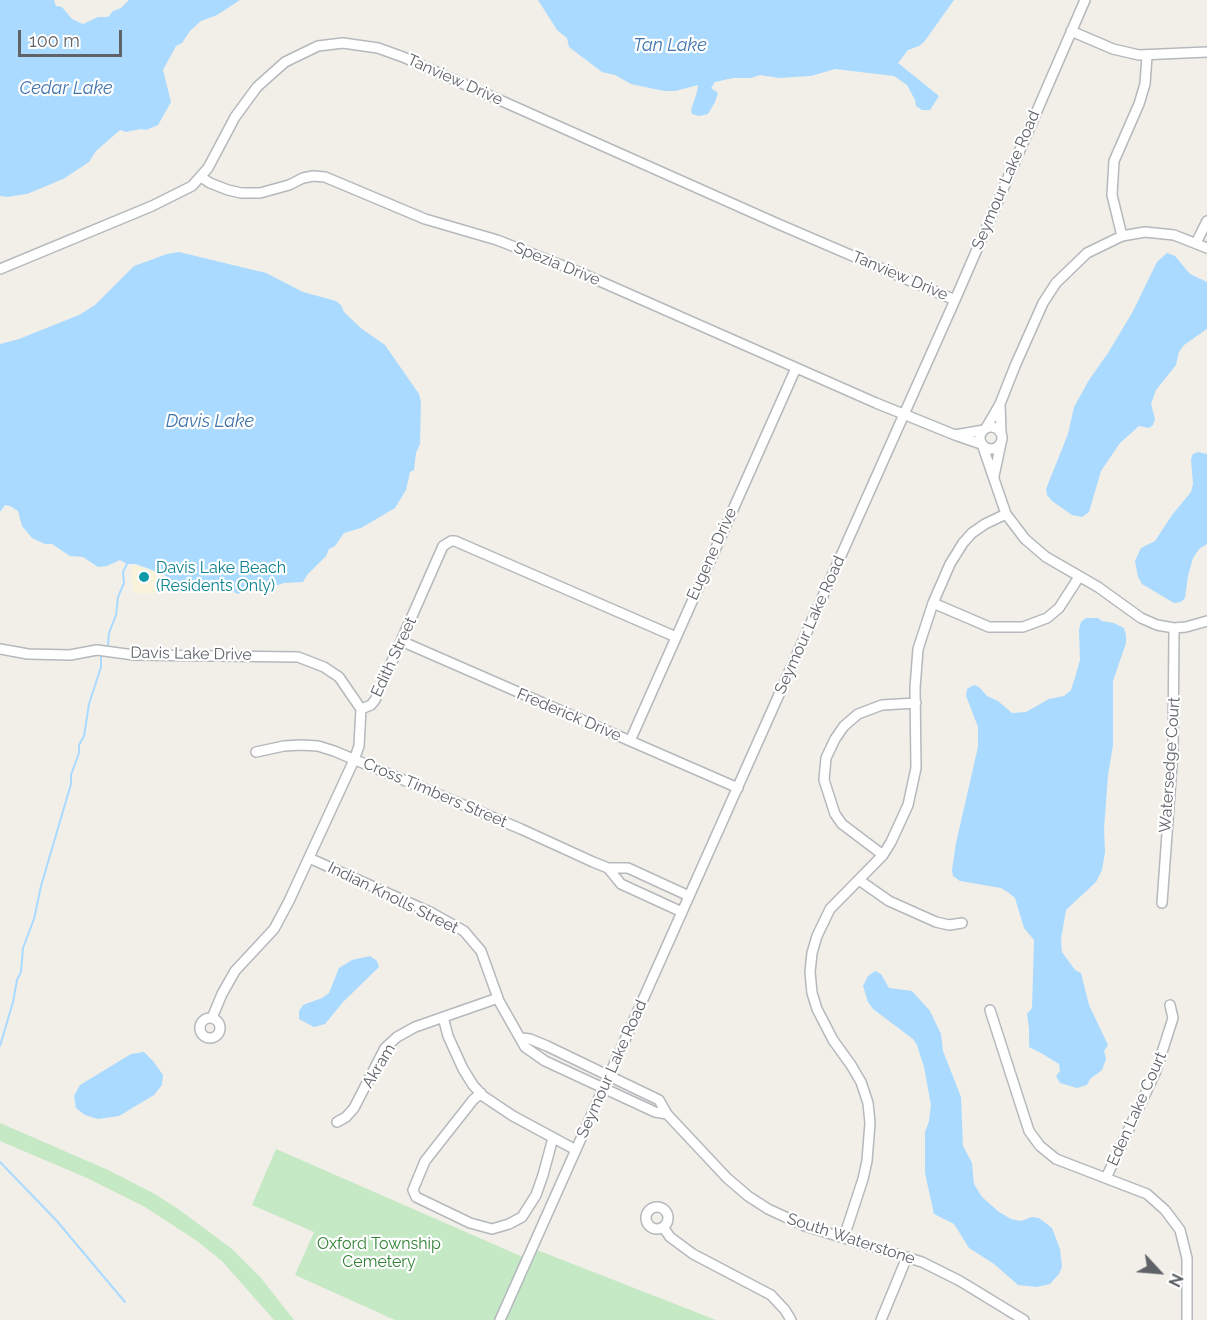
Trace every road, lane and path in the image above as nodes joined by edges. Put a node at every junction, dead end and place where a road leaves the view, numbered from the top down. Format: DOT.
graph roads {
  1 [pos="1085,0"];
  2 [pos="1071,31"];
  3 [pos="1207,52"];
  4 [pos="1147,56"];
  5 [pos="201,177"];
  6 [pos="1207,220"];
  7 [pos="1122,236"];
  8 [pos="1196,243"];
  9 [pos="1207,248"];
  10 [pos="0,269"];
  11 [pos="955,300"];
  12 [pos="796,368"];
  13 [pos="1000,404"];
  14 [pos="904,415"];
  15 [pos="985,429"];
  16 [pos="1001,432"];
  17 [pos="955,435"];
  18 [pos="1001,443"];
  19 [pos="982,445"];
  20 [pos="994,476"];
  21 [pos="1006,514"];
  22 [pos="1079,577"];
  23 [pos="933,603"];
  24 [pos="1207,621"];
  25 [pos="1174,628"];
  26 [pos="676,637"];
  27 [pos="401,641"];
  28 [pos="0,649"];
  29 [pos="916,703"];
  30 [pos="361,710"];
  31 [pos="630,741"];
  32 [pos="256,752"];
  33 [pos="354,760"];
  34 [pos="738,788"];
  35 [pos="883,855"];
  36 [pos="309,858"];
  37 [pos="608,868"];
  38 [pos="859,880"];
  39 [pos="689,896"];
  40 [pos="1162,903"];
  41 [pos="682,912"];
  42 [pos="962,923"];
  43 [pos="498,998"];
  44 [pos="1170,1005"];
  45 [pos="990,1010"];
  46 [pos="443,1017"];
  47 [pos="212,1018"];
  48 [pos="522,1038"];
  49 [pos="608,1077"];
  50 [pos="603,1089"];
  51 [pos="481,1093"];
  52 [pos="667,1114"];
  53 [pos="337,1122"];
  54 [pos="553,1138"];
  55 [pos="576,1150"];
  56 [pos="1106,1178"];
  57 [pos="663,1227"];
  58 [pos="844,1238"];
  59 [pos="908,1257"];
  60 [pos="500,1320"];
  61 [pos="791,1320"];
  62 [pos="881,1320"];
  63 [pos="1024,1320"];
  64 [pos="1187,1320"];
  1 -- 2 [label="street, Seymour Lake Road"];
  2 -- 4 [label="street"];
  2 -- 11 [label="street, Seymour Lake Road"];
  3 -- 4 [label="street"];
  4 -- 7 [label="street"];
  5 -- 10 [label="street, Tanview Drive"];
  5 -- 11 [label="street, Tanview Drive"];
  5 -- 12 [label="street, Spezia Drive"];
  6 -- 8 [label="street"];
  7 -- 8 [label="street"];
  7 -- 13 [label="street"];
  8 -- 9 [label="street"];
  11 -- 14 [label="street, Seymour Lake Road"];
  12 -- 14 [label="street, Spezia Drive"];
  12 -- 26 [label="street, Eugene Drive"];
  13 -- 15 [label="street"];
  13 -- 16 [label="street"];
  14 -- 17 [label="street, Spezia Drive"];
  14 -- 34 [label="street, Seymour Lake Road"];
  15 -- 16 [label="street"];
  15 -- 17 [label="street"];
  15 -- 19 [label="street"];
  16 -- 18 [label="street"];
  17 -- 19 [label="street, Spezia Drive"];
  18 -- 19 [label="street"];
  18 -- 20 [label="street"];
  19 -- 20 [label="street"];
  20 -- 21 [label="street"];
  21 -- 22 [label="street"];
  21 -- 23 [label="street"];
  22 -- 23 [label="street"];
  22 -- 25 [label="street"];
  23 -- 29 [label="street"];
  24 -- 25 [label="street"];
  25 -- 40 [label="street, Watersedge Court"];
  26 -- 27 [label="street, Edith Street"];
  26 -- 31 [label="street, Eugene Drive"];
  27 -- 30 [label="street, Edith Street"];
  27 -- 31 [label="street, Frederick Drive"];
  28 -- 30 [label="street, Davis Lake Drive"];
  29 -- 35 [label="street"];
  29 -- 35 [label="street"];
  30 -- 33 [label="street, Edith Street"];
  31 -- 34 [label="street, Frederick Drive"];
  32 -- 33 [label="street, Cross Timbers Street"];
  33 -- 36 [label="street, Edith Street"];
  33 -- 37 [label="street, Cross Timbers Street"];
  34 -- 39 [label="street, Seymour Lake Road"];
  35 -- 38 [label="street"];
  36 -- 43 [label="street, Indian Knolls Street"];
  36 -- 47 [label="street, Edith Street"];
  37 -- 39 [label="street, Cross Timbers Street"];
  37 -- 41 [label="street, Cross Timbers Street"];
  38 -- 42 [label="street"];
  38 -- 58 [label="street"];
  39 -- 41 [label="street, Seymour Lake Road"];
  41 -- 49 [label="street, Seymour Lake Road"];
  43 -- 46 [label="street, Akram"];
  43 -- 48 [label="street, Indian Knolls Street"];
  44 -- 56 [label="street, Eden Lake Court"];
  45 -- 56 [label="street"];
  46 -- 51 [label="street"];
  46 -- 53 [label="street, Akram"];
  48 -- 49 [label="street"];
  48 -- 50 [label="street, Indian Knolls Street"];
  49 -- 50 [label="street, Seymour Lake Road"];
  49 -- 52 [label="street, South Waterstone"];
  50 -- 52 [label="street, South Waterstone"];
  50 -- 55 [label="street, Seymour Lake Road"];
  51 -- 54 [label="street"];
  51 -- 54 [label="street"];
  52 -- 58 [label="street, South Waterstone"];
  54 -- 55 [label="street"];
  55 -- 60 [label="street, Seymour Lake Road"];
  56 -- 64 [label="street"];
  57 -- 61 [label="street"];
  58 -- 59 [label="street, South Waterstone"];
  59 -- 62 [label="street"];
  59 -- 63 [label="street, South Waterstone"];
}
